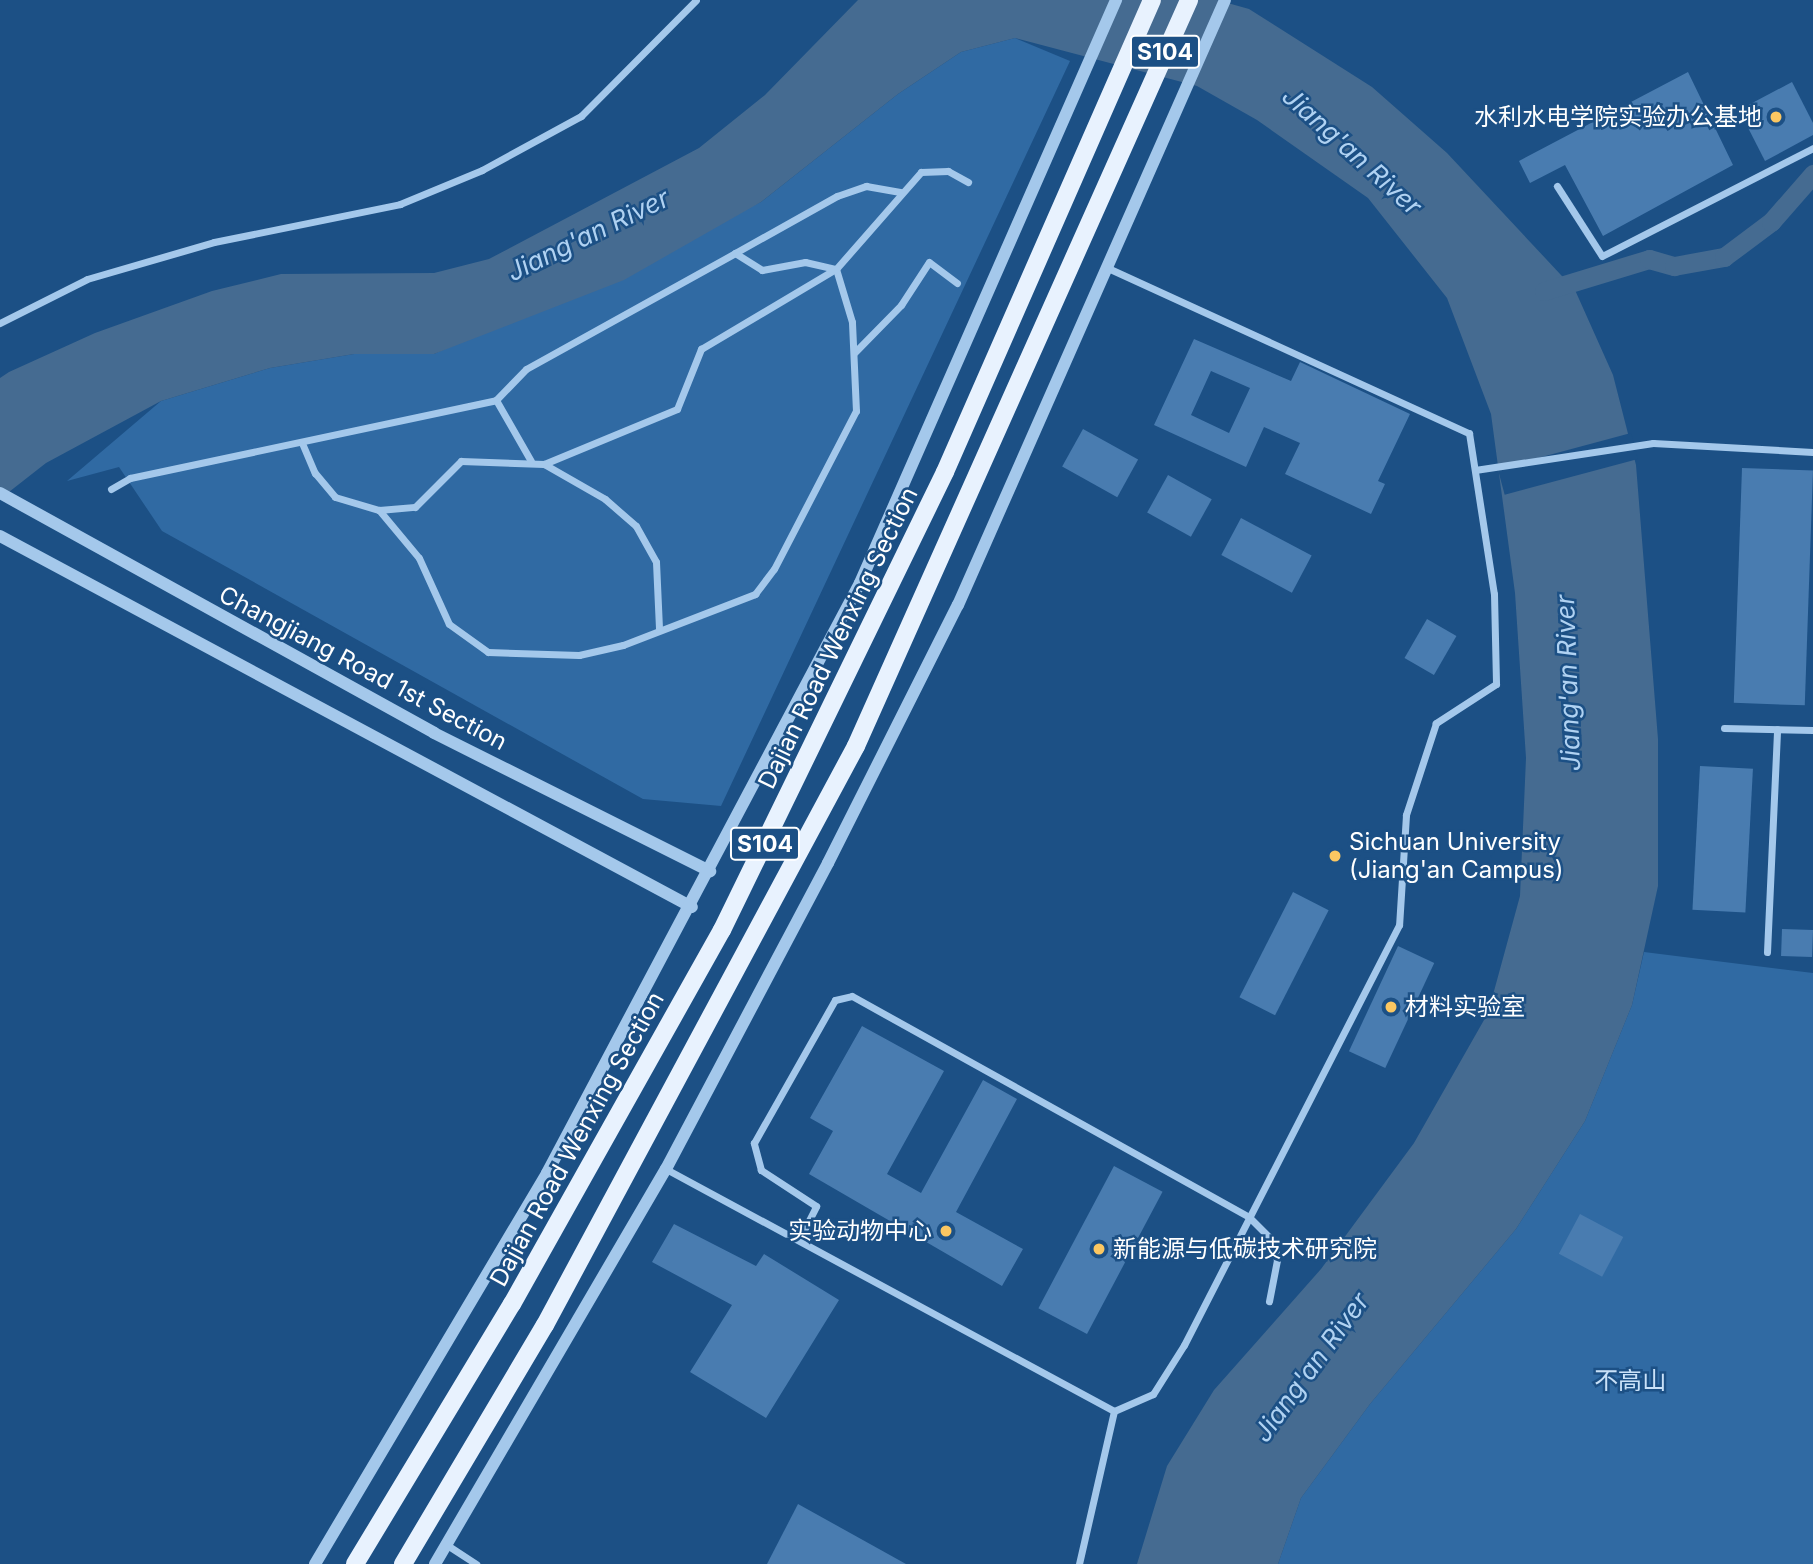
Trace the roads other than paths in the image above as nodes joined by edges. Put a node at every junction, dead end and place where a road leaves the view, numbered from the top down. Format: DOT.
graph roads {
  1 [pos="696,0"];
  2 [pos="1116,0"];
  3 [pos="1152,0"];
  4 [pos="1189,0"];
  5 [pos="1225,0"];
  6 [pos="1813,148"];
  7 [pos="968,182"];
  8 [pos="1557,186"];
  9 [pos="901,192"];
  10 [pos="735,253"];
  11 [pos="836,269"];
  12 [pos="1111,269"];
  13 [pos="957,283"];
  14 [pos="0,323"];
  15 [pos="855,352"];
  16 [pos="496,400"];
  17 [pos="302,443"];
  18 [pos="1813,452"];
  19 [pos="531,461"];
  20 [pos="544,464"];
  21 [pos="1475,470"];
  22 [pos="111,489"];
  23 [pos="4,496"];
  24 [pos="379,510"];
  25 [pos="0,536"];
  26 [pos="659,628"];
  27 [pos="1724,728"];
  28 [pos="1777,729"];
  29 [pos="1813,730"];
  30 [pos="710,871"];
  31 [pos="692,907"];
  32 [pos="1767,953"];
  33 [pos="666,1168"];
  34 [pos="1249,1217"];
  35 [pos="799,1240"];
  36 [pos="1269,1301"];
  37 [pos="1114,1411"];
  38 [pos="447,1545"];
  39 [pos="315,1564"];
  40 [pos="355,1564"];
  41 [pos="403,1564"];
  42 [pos="435,1564"];
  43 [pos="475,1564"];
  44 [pos="1079,1564"];
  1 -- 14 [label="street"];
  2 -- 30 [label="street"];
  3 -- 40 [label="main road, Dajian Road Wenxing Section / S104"];
  4 -- 41 [label="main road, S104"];
  5 -- 12 [label="street"];
  6 -- 8 [label="street"];
  7 -- 9 [label="street"];
  9 -- 10 [label="street"];
  9 -- 11 [label="street"];
  10 -- 11 [label="street"];
  10 -- 16 [label="street"];
  11 -- 15 [label="street"];
  11 -- 20 [label="street"];
  12 -- 21 [label="street"];
  12 -- 33 [label="street"];
  13 -- 15 [label="street"];
  15 -- 26 [label="street"];
  16 -- 17 [label="street"];
  16 -- 19 [label="street"];
  17 -- 22 [label="street"];
  17 -- 24 [label="street"];
  18 -- 21 [label="street"];
  19 -- 20 [label="street"];
  19 -- 24 [label="street"];
  20 -- 26 [label="street"];
  21 -- 34 [label="street"];
  23 -- 30 [label="street, Changjiang Road 1st Section"];
  24 -- 26 [label="street"];
  25 -- 31 [label="street"];
  27 -- 28 [label="street"];
  28 -- 29 [label="street"];
  28 -- 32 [label="street"];
  30 -- 31 [label="street"];
  31 -- 39 [label="street"];
  33 -- 35 [label="street"];
  33 -- 38 [label="street"];
  34 -- 35 [label="street"];
  34 -- 36 [label="street"];
  34 -- 37 [label="street"];
  35 -- 37 [label="street"];
  37 -- 44 [label="street"];
  38 -- 42 [label="street"];
  38 -- 43 [label="street"];
}
